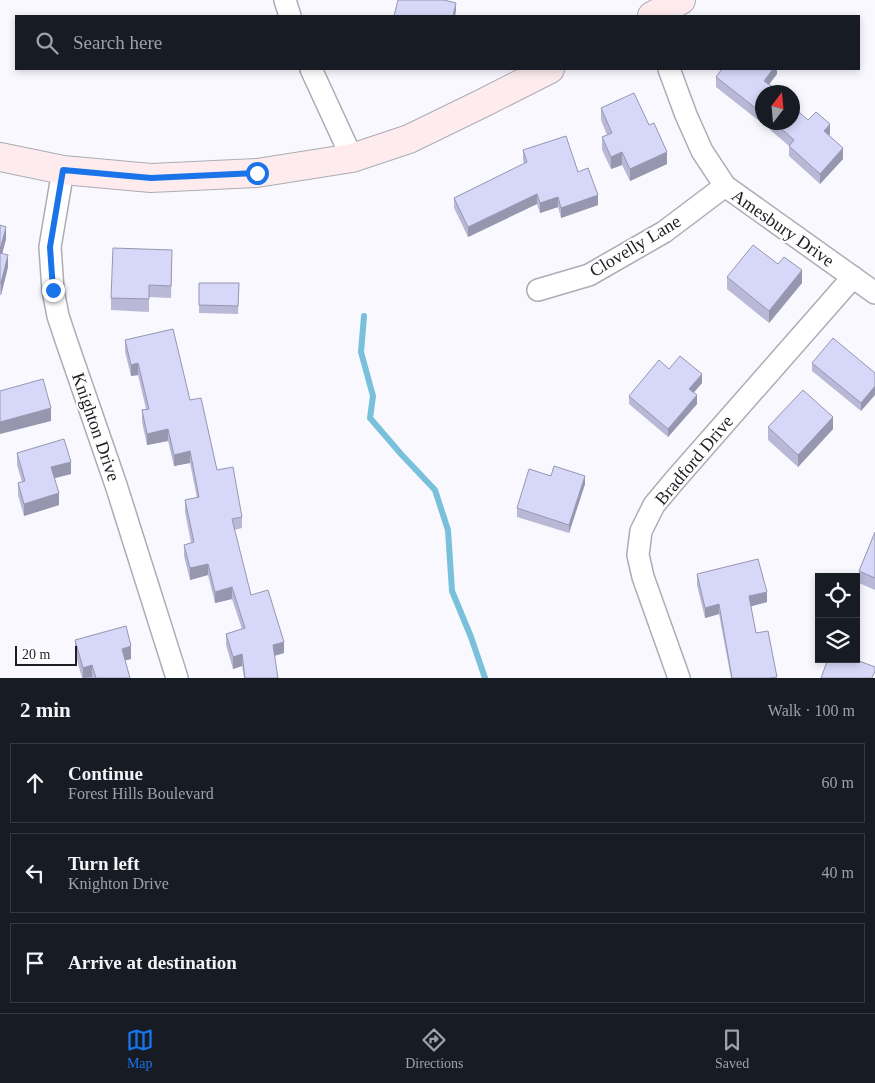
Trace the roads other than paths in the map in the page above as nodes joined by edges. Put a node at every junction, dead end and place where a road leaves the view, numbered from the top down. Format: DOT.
graph roads {
  1 [pos="285,0"];
  2 [pos="681,0"];
  3 [pos="290,15"];
  4 [pos="654,15"];
  5 [pos="311,70"];
  6 [pos="548,70"];
  7 [pos="669,70"];
  8 [pos="0,157"];
  9 [pos="352,158"];
  10 [pos="63,170"];
  11 [pos="725,186"];
  12 [pos="853,277"];
  13 [pos="538,290"];
  14 [pos="875,293"];
  15 [pos="177,678"];
  16 [pos="679,678"];
  1 -- 3 [label="street"];
  2 -- 4 [label="main road"];
  5 -- 9 [label="street"];
  6 -- 9 [label="main road"];
  7 -- 11 [label="street, Amesbury Drive"];
  8 -- 10 [label="main road"];
  9 -- 10 [label="main road"];
  10 -- 15 [label="street, Knighton Drive"];
  11 -- 12 [label="street, Amesbury Drive"];
  11 -- 13 [label="street, Clovelly Lane"];
  12 -- 14 [label="street, Amesbury Drive"];
  12 -- 16 [label="street, Bradford Drive"];
}
